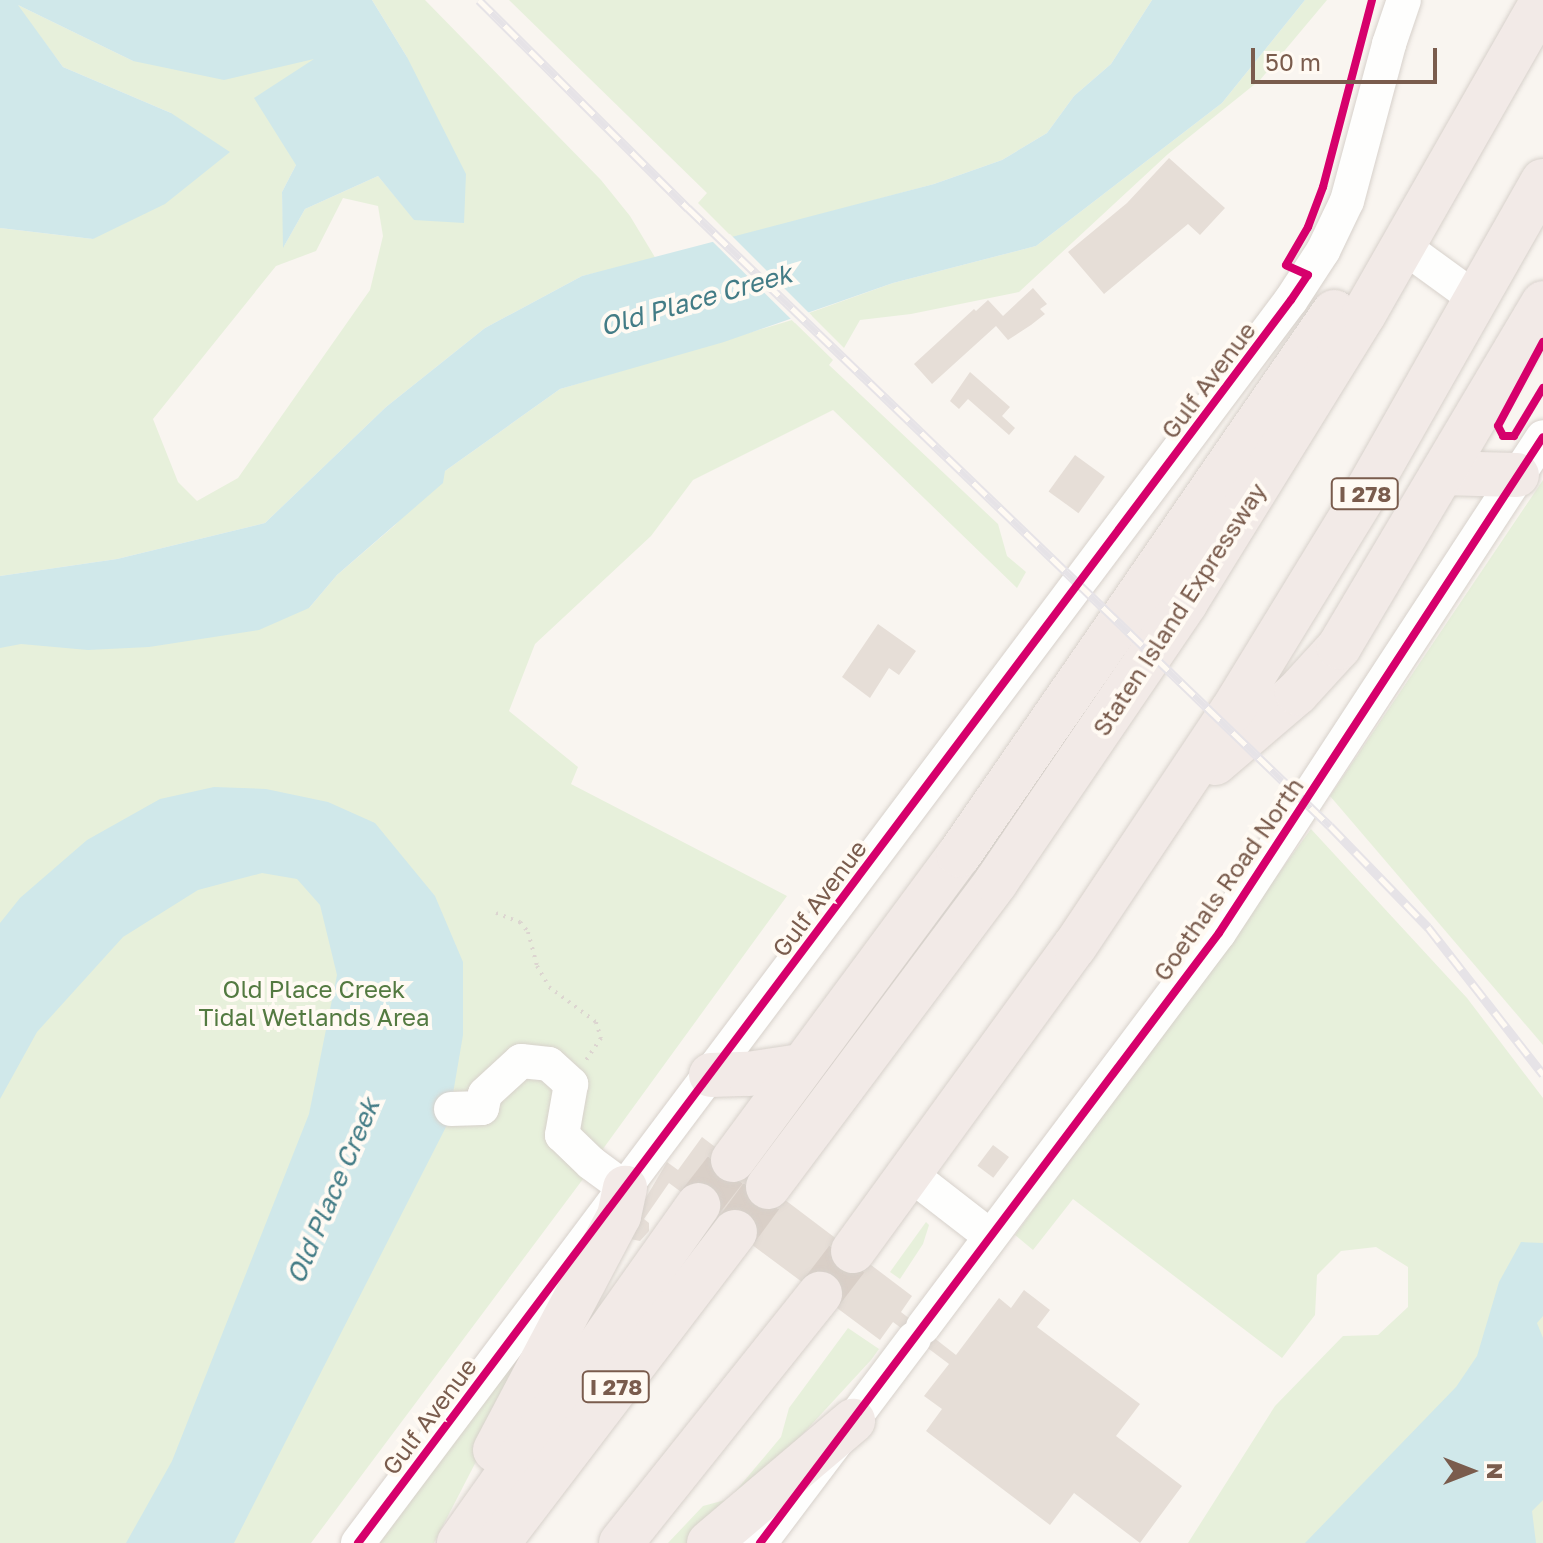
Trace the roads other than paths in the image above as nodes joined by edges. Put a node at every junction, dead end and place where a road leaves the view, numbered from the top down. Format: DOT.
graph roads {
  1 [pos="1404,0"];
  2 [pos="1543,0"];
  3 [pos="1543,181"];
  4 [pos="1393,263"];
  5 [pos="1476,299"];
  6 [pos="1543,303"];
  7 [pos="1543,437"];
  8 [pos="1444,473"];
  9 [pos="1517,475"];
  10 [pos="1174,799"];
  11 [pos="800,1066"];
  12 [pos="711,1075"];
  13 [pos="451,1109"];
  14 [pos="733,1160"];
  15 [pos="910,1174"];
  16 [pos="768,1187"];
  17 [pos="625,1188"];
  18 [pos="698,1205"];
  19 [pos="735,1232"];
  20 [pos="990,1236"];
  21 [pos="853,1251"];
  22 [pos="820,1294"];
  23 [pos="853,1421"];
  24 [pos="358,1543"];
  25 [pos="446,1543"];
  26 [pos="459,1543"];
  27 [pos="498,1543"];
  28 [pos="621,1543"];
  29 [pos="709,1543"];
  30 [pos="760,1543"];
  1 -- 12 [label="street, Gulf Avenue"];
  2 -- 4 [label="highway, Staten Island Expressway"];
  3 -- 5 [label="highway, I 278"];
  4 -- 5 [label="street"];
  4 -- 11 [label="highway"];
  4 -- 16 [label="highway, Staten Island Expressway"];
  5 -- 10 [label="highway, I 278"];
  6 -- 8 [label="highway"];
  7 -- 9 [label="street, Goethals Road North"];
  8 -- 9 [label="highway"];
  8 -- 10 [label="highway"];
  9 -- 20 [label="street, Goethals Road North"];
  10 -- 15 [label="highway, I 278"];
  11 -- 12 [label="highway"];
  11 -- 14 [label="highway"];
  12 -- 17 [label="street, Gulf Avenue"];
  13 -- 17 [label="street"];
  15 -- 20 [label="street"];
  15 -- 21 [label="highway, I 278"];
  17 -- 24 [label="street, Gulf Avenue"];
  17 -- 25 [label="highway"];
  18 -- 26 [label="highway"];
  19 -- 27 [label="highway, I 278"];
  20 -- 23 [label="street, Goethals Road North"];
  22 -- 28 [label="highway"];
  23 -- 29 [label="highway"];
  23 -- 30 [label="street, Goethals Road North"];
}
